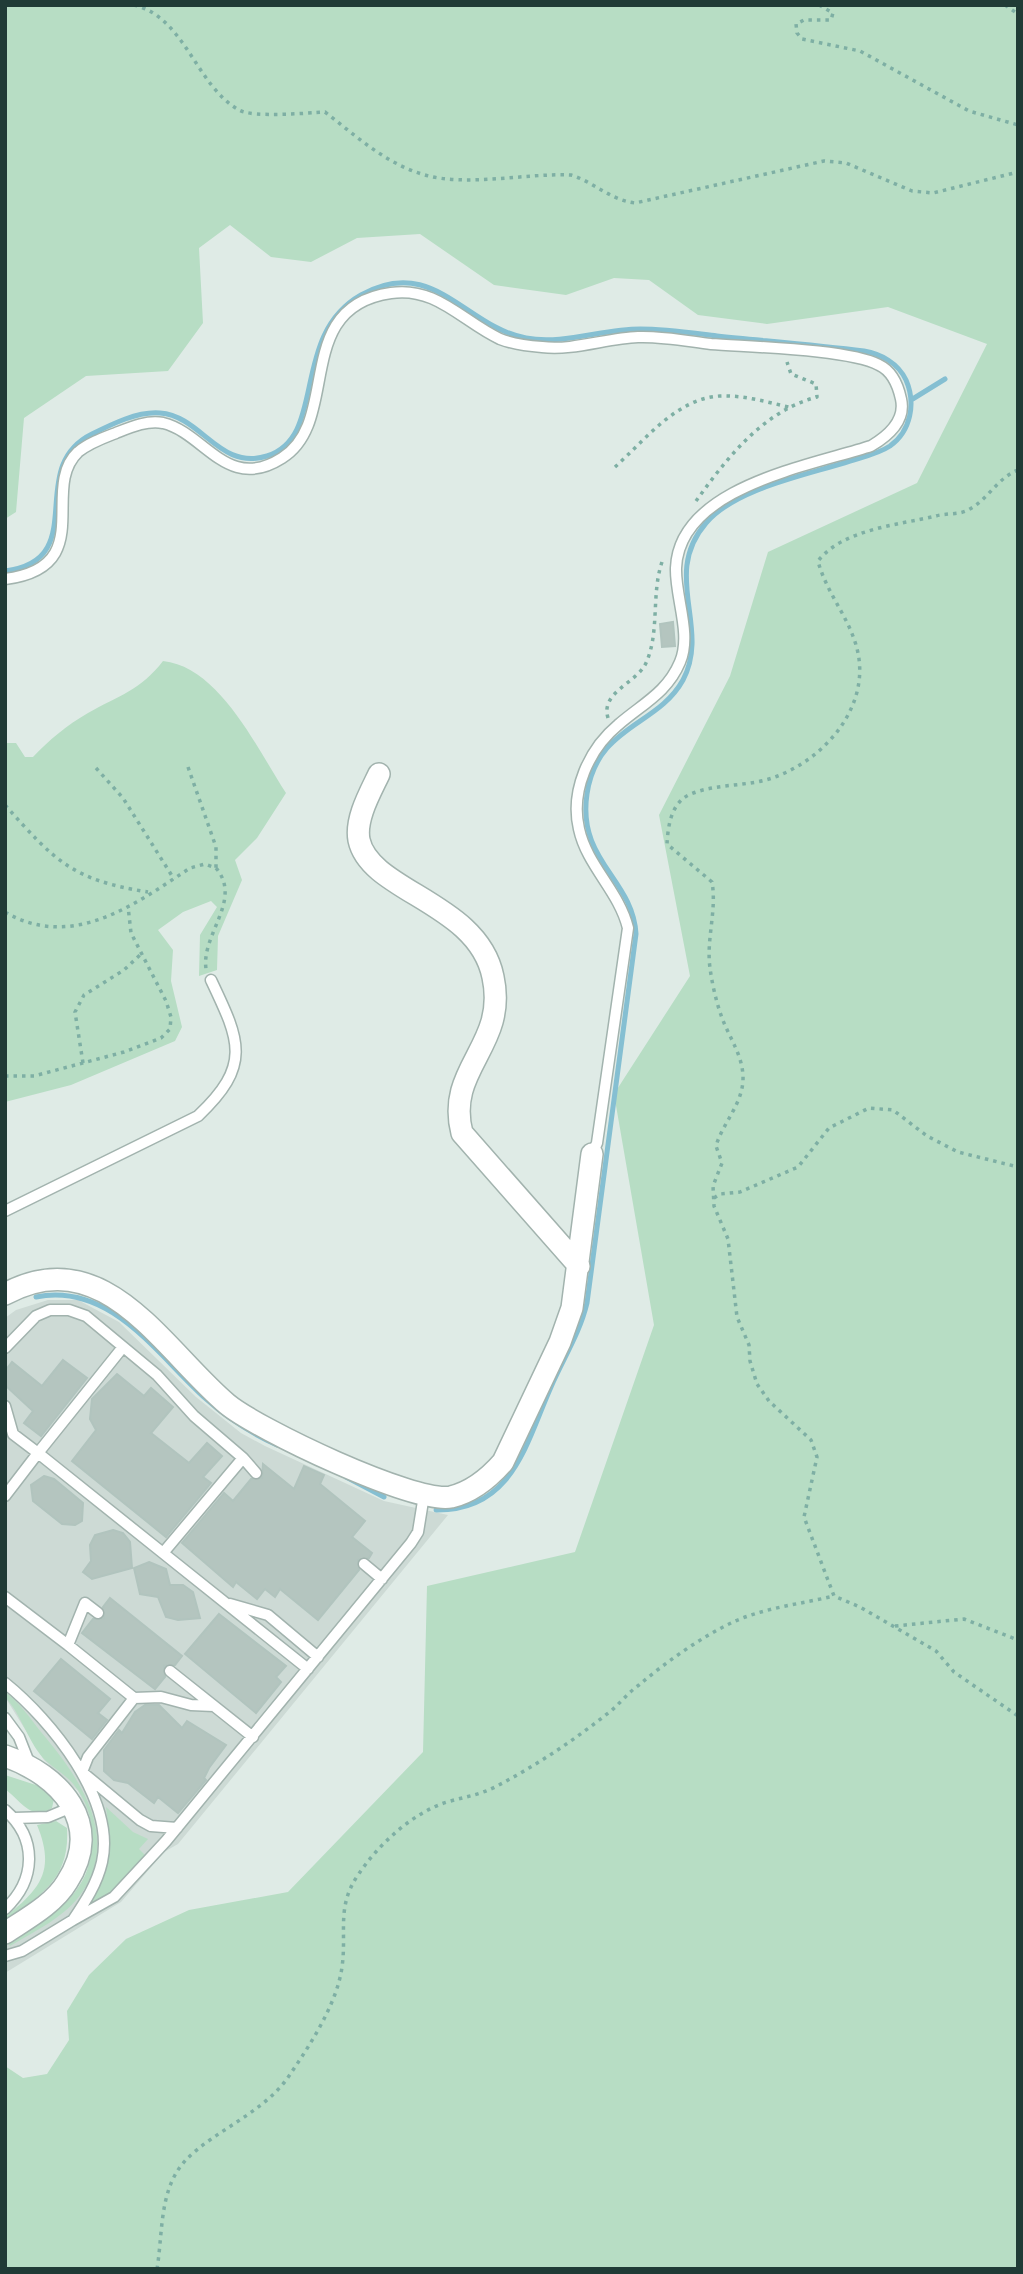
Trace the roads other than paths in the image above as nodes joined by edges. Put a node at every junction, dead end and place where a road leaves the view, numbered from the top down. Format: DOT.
graph roads {
  1 [pos="5,579"];
  2 [pos="379,775"];
  3 [pos="211,980"];
  4 [pos="592,1154"];
  5 [pos="5,1211"];
  6 [pos="579,1266"];
  7 [pos="5,1294"];
  8 [pos="123,1347"];
  9 [pos="5,1348"];
  10 [pos="5,1406"];
  11 [pos="38,1453"];
  12 [pos="243,1458"];
  13 [pos="256,1473"];
  14 [pos="424,1495"];
  15 [pos="5,1496"];
  16 [pos="163,1553"];
  17 [pos="364,1564"];
  18 [pos="382,1579"];
  19 [pos="5,1597"];
  20 [pos="224,1602"];
  21 [pos="98,1614"];
  22 [pos="68,1645"];
  23 [pos="318,1657"];
  24 [pos="308,1669"];
  25 [pos="170,1671"];
  26 [pos="5,1683"];
  27 [pos="134,1698"];
  28 [pos="214,1706"];
  29 [pos="5,1718"];
  30 [pos="5,1731"];
  31 [pos="19,1737"];
  32 [pos="253,1737"];
  33 [pos="5,1756"];
  34 [pos="30,1765"];
  35 [pos="82,1772"];
  36 [pos="72,1807"];
  37 [pos="10,1814"];
  38 [pos="177,1828"];
  39 [pos="5,1909"];
  40 [pos="73,1920"];
  41 [pos="5,1933"];
  42 [pos="5,1956"];
  1 -- 4 [label="lane"];
  2 -- 6 [label="street"];
  3 -- 5 [label="lane"];
  4 -- 6 [label="street"];
  6 -- 14 [label="street"];
  7 -- 14 [label="street"];
  8 -- 9 [label="lane"];
  8 -- 11 [label="lane"];
  8 -- 12 [label="lane"];
  10 -- 11 [label="lane"];
  11 -- 15 [label="lane"];
  11 -- 16 [label="lane"];
  12 -- 13 [label="lane"];
  12 -- 16 [label="lane"];
  14 -- 18 [label="lane"];
  16 -- 20 [label="lane"];
  17 -- 18 [label="lane"];
  18 -- 23 [label="lane"];
  19 -- 22 [label="lane"];
  20 -- 23 [label="lane"];
  20 -- 24 [label="lane"];
  21 -- 22 [label="lane"];
  22 -- 27 [label="lane"];
  23 -- 24 [label="lane"];
  24 -- 32 [label="lane"];
  25 -- 28 [label="lane"];
  26 -- 35 [label="lane"];
  27 -- 28 [label="lane"];
  27 -- 35 [label="lane"];
  28 -- 32 [label="lane"];
  29 -- 31 [label="lane"];
  30 -- 31 [label="lane"];
  31 -- 34 [label="lane"];
  32 -- 38 [label="lane"];
  33 -- 34 [label="street"];
  34 -- 36 [label="street"];
  35 -- 38 [label="lane"];
  35 -- 40 [label="lane"];
  36 -- 37 [label="lane"];
  36 -- 41 [label="street"];
  37 -- 39 [label="lane"];
  38 -- 40 [label="lane"];
  40 -- 42 [label="lane"];
}
